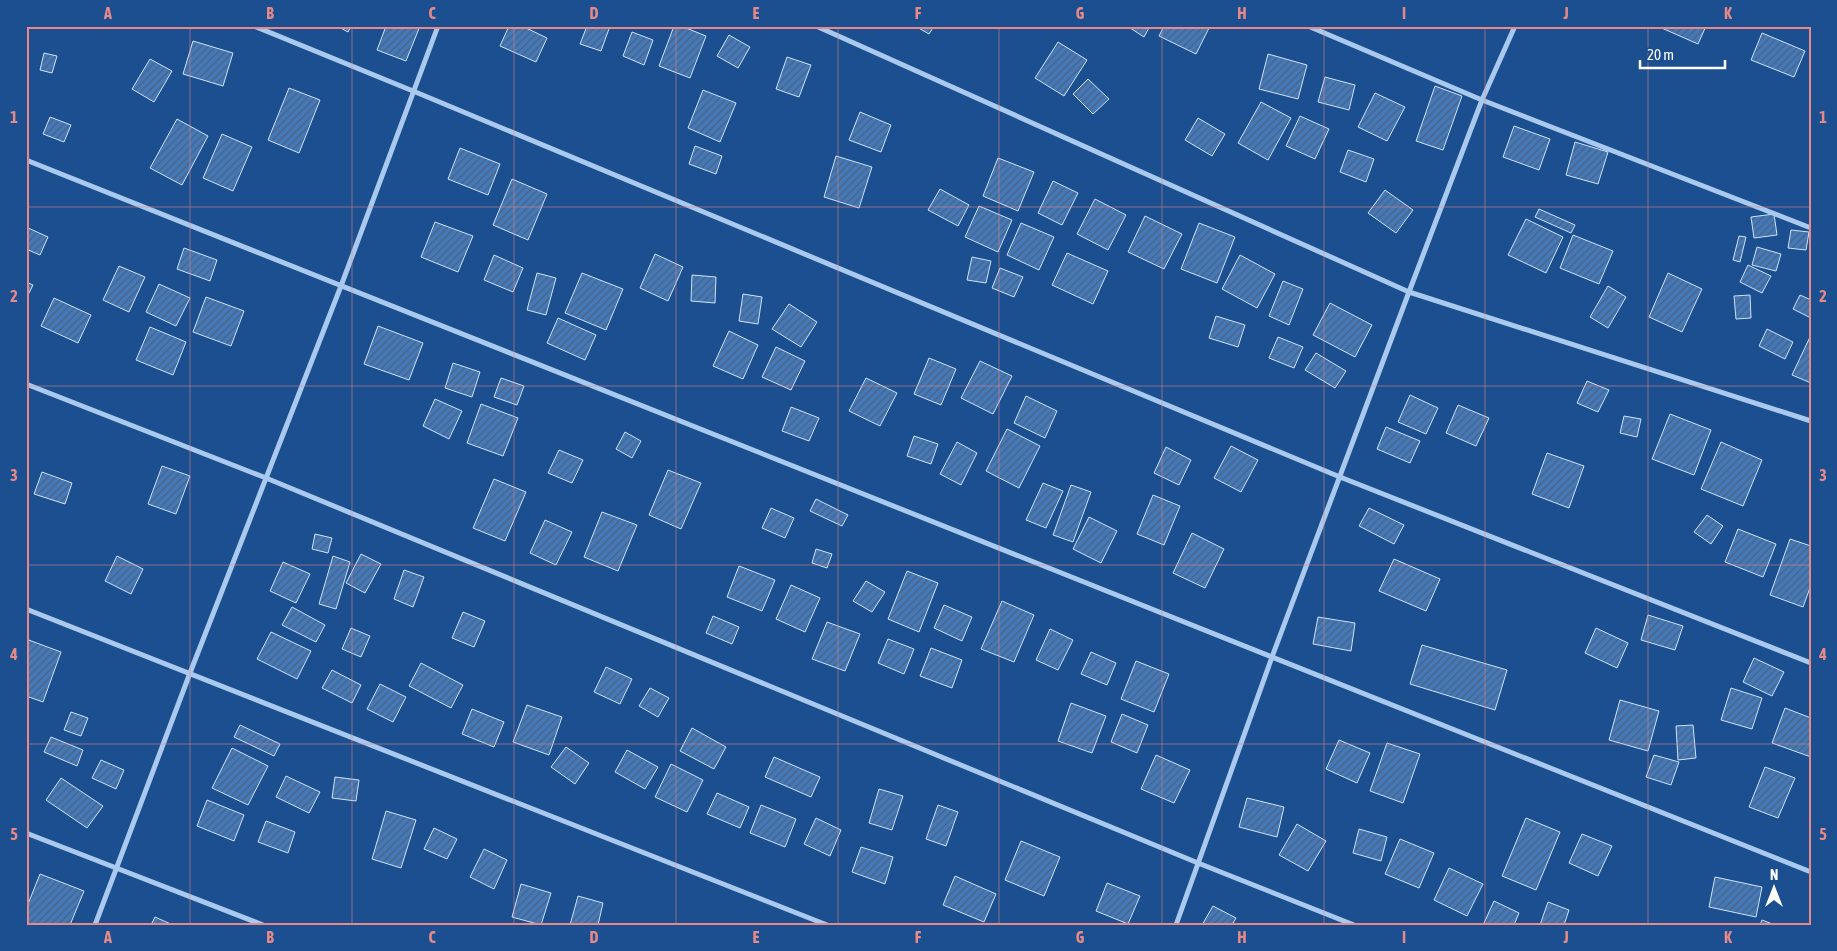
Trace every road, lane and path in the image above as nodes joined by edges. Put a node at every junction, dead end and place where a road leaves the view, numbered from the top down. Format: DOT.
graph roads {
  1 [pos="254,26"];
  2 [pos="438,26"];
  3 [pos="816,26"];
  4 [pos="1308,26"];
  5 [pos="1516,26"];
  6 [pos="413,91"];
  7 [pos="1482,100"];
  8 [pos="26,160"];
  9 [pos="1811,228"];
  10 [pos="341,286"];
  11 [pos="1410,292"];
  12 [pos="26,384"];
  13 [pos="1811,421"];
  14 [pos="1340,477"];
  15 [pos="266,478"];
  16 [pos="26,609"];
  17 [pos="1272,657"];
  18 [pos="1811,663"];
  19 [pos="190,673"];
  20 [pos="26,833"];
  21 [pos="1198,863"];
  22 [pos="117,868"];
  23 [pos="1811,872"];
  24 [pos="95,925"];
  25 [pos="263,925"];
  26 [pos="827,925"];
  27 [pos="1176,925"];
  28 [pos="1354,925"];
  1 -- 6 [label="street"];
  2 -- 6 [label="street"];
  3 -- 11 [label="street"];
  4 -- 7 [label="street"];
  5 -- 7 [label="street"];
  6 -- 10 [label="street"];
  6 -- 14 [label="street"];
  7 -- 9 [label="street"];
  7 -- 11 [label="street"];
  8 -- 10 [label="street"];
  10 -- 15 [label="street"];
  10 -- 17 [label="street"];
  11 -- 13 [label="street"];
  11 -- 14 [label="street"];
  12 -- 15 [label="street"];
  14 -- 17 [label="street"];
  14 -- 18 [label="street"];
  15 -- 19 [label="street"];
  15 -- 21 [label="street"];
  16 -- 19 [label="street"];
  17 -- 21 [label="street"];
  17 -- 23 [label="street"];
  19 -- 22 [label="street"];
  19 -- 26 [label="street"];
  20 -- 22 [label="street"];
  21 -- 27 [label="street"];
  21 -- 28 [label="street"];
  22 -- 24 [label="street"];
  22 -- 25 [label="street"];
}
